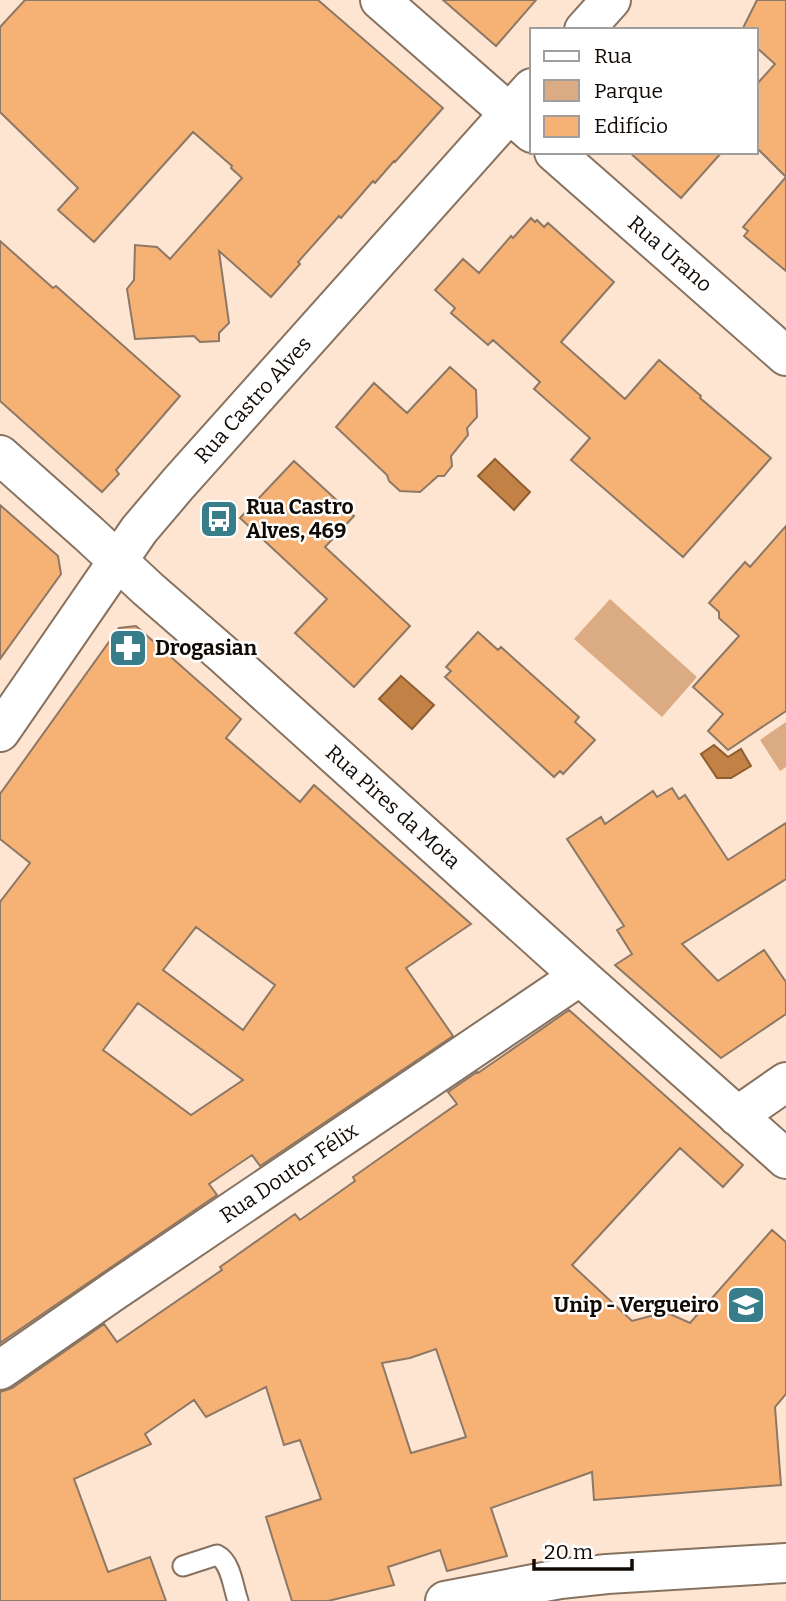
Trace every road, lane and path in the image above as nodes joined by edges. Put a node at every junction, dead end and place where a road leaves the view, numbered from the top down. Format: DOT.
graph roads {
  1 [pos="380,0"];
  2 [pos="611,0"];
  3 [pos="586,28"];
  4 [pos="524,111"];
  5 [pos="556,154"];
  6 [pos="786,356"];
  7 [pos="0,455"];
  8 [pos="118,561"];
  9 [pos="0,732"];
  10 [pos="580,976"];
  11 [pos="786,1082"];
  12 [pos="737,1116"];
  13 [pos="786,1159"];
  14 [pos="0,1370"];
  15 [pos="786,1563"];
  16 [pos="183,1566"];
  17 [pos="238,1601"];
  18 [pos="445,1601"];
  1 -- 4 [label="street"];
  2 -- 3 [label="street"];
  4 -- 8 [label="street, Rua Castro Alves"];
  5 -- 6 [label="street, Rua Urano"];
  7 -- 8 [label="street, Rua Pires da Mota"];
  8 -- 9 [label="street, Rua Castro Alves"];
  8 -- 10 [label="street, Rua Pires da Mota"];
  10 -- 12 [label="street, Rua Pires da Mota"];
  10 -- 14 [label="street, Rua Doutor Félix"];
  11 -- 12 [label="street"];
  12 -- 13 [label="street, Rua Pires da Mota"];
  15 -- 18 [label="street"];
  16 -- 17 [label="lane"];
}
